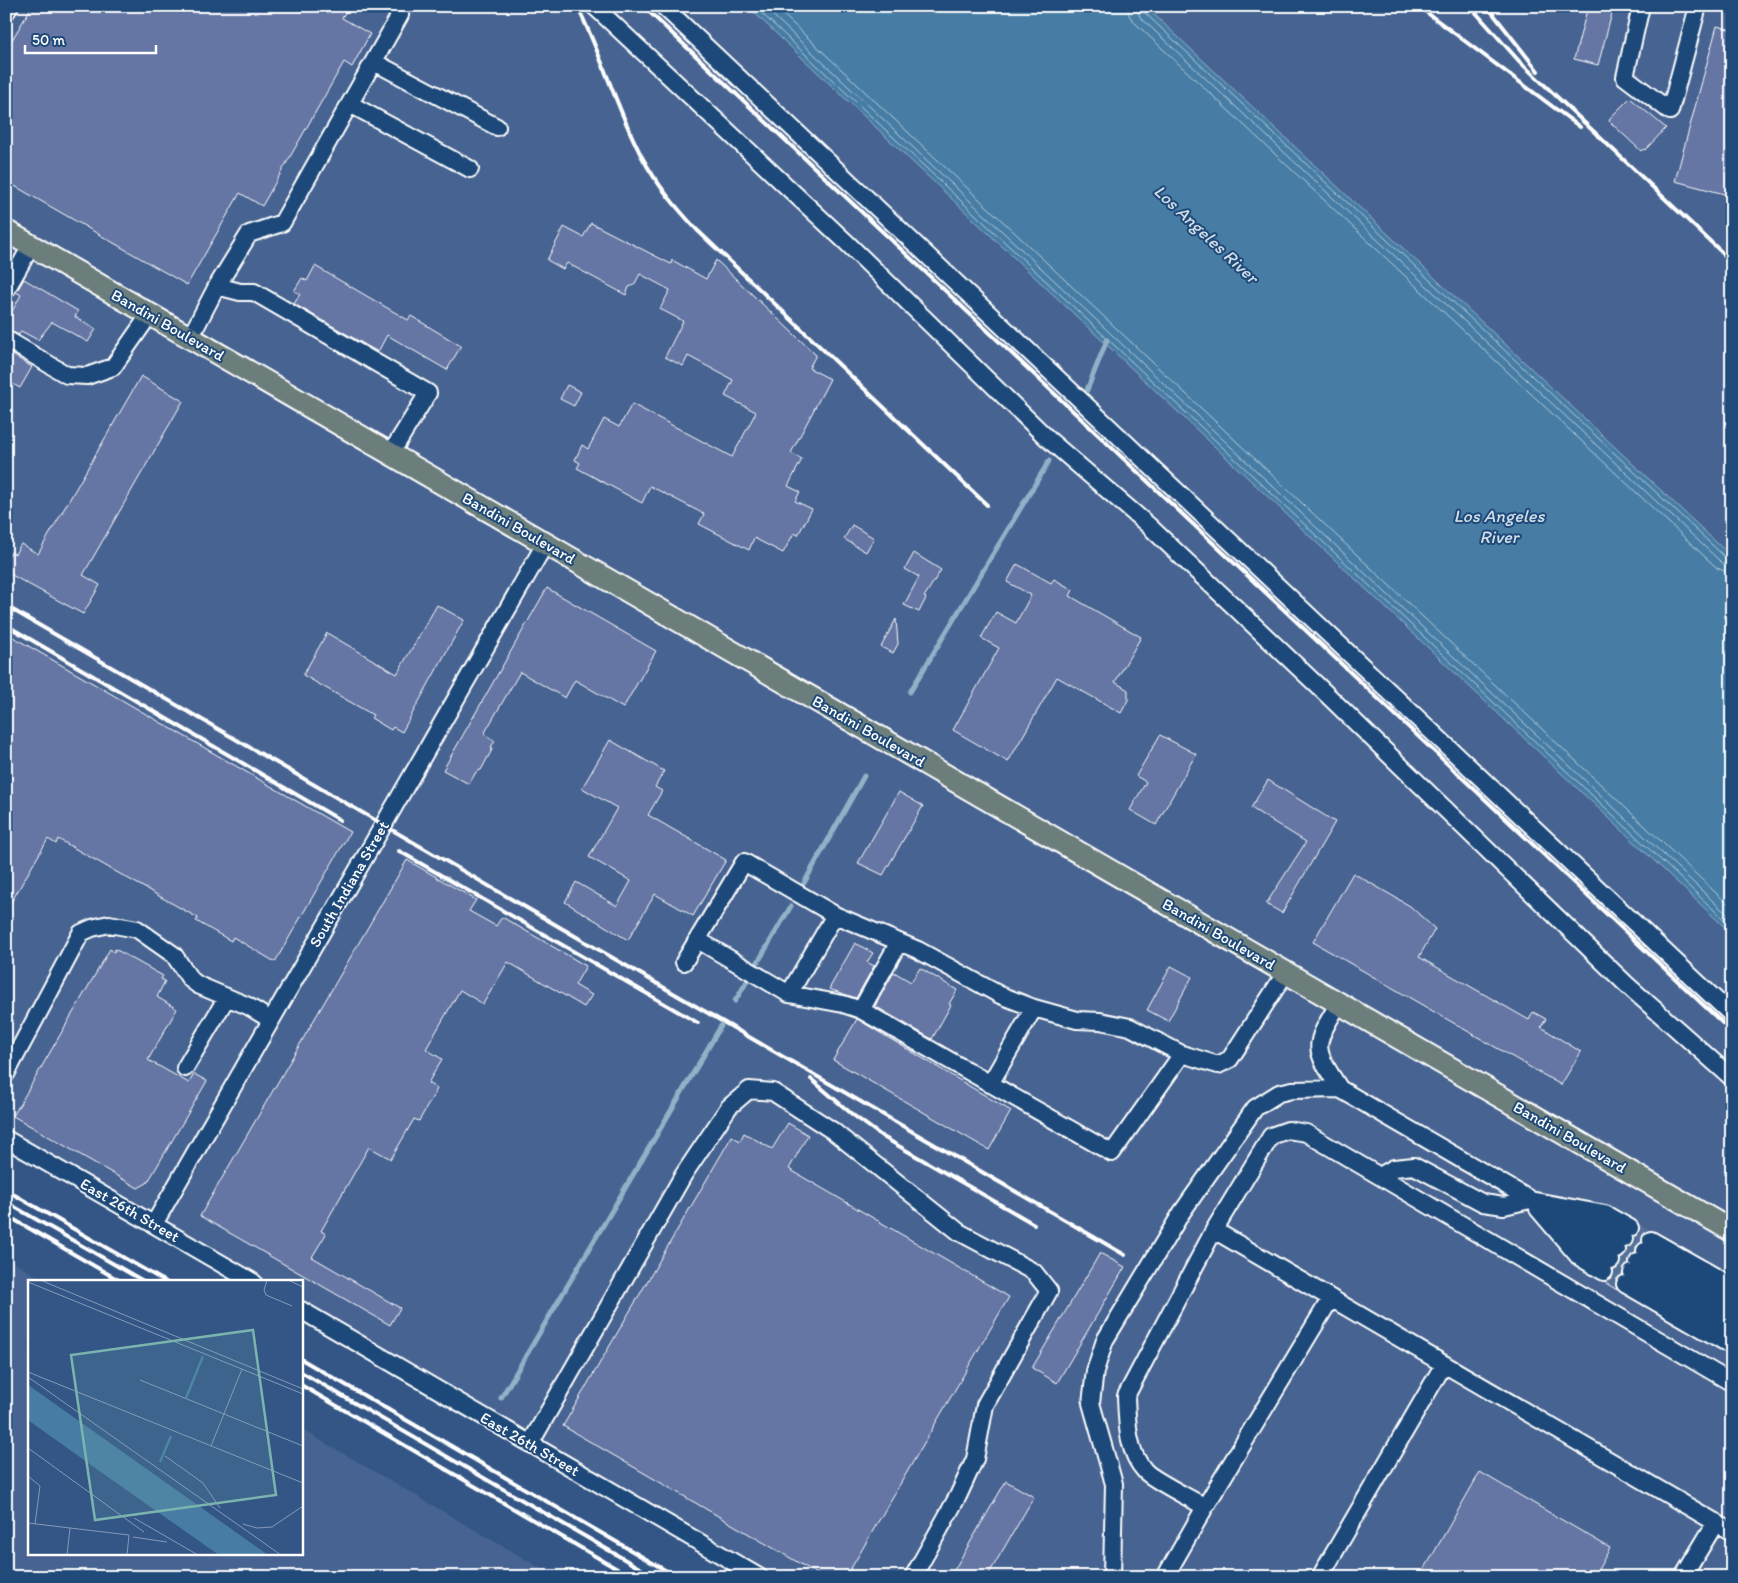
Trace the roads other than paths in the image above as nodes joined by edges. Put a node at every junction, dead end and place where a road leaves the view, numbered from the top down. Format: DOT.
graph roads {
  1 [pos="10,6"];
  2 [pos="393,6"];
  3 [pos="594,6"];
  4 [pos="663,6"];
  5 [pos="1641,6"];
  6 [pos="1698,6"];
  7 [pos="6,12"];
  8 [pos="374,62"];
  9 [pos="350,104"];
  10 [pos="497,127"];
  11 [pos="470,169"];
  12 [pos="6,231"];
  13 [pos="31,246"];
  14 [pos="217,286"];
  15 [pos="6,290"];
  16 [pos="150,314"];
  17 [pos="190,338"];
  18 [pos="6,339"];
  19 [pos="391,453"];
  20 [pos="545,544"];
  21 [pos="835,915"];
  22 [pos="698,940"];
  23 [pos="899,942"];
  24 [pos="684,962"];
  25 [pos="1286,972"];
  26 [pos="789,994"];
  27 [pos="227,998"];
  28 [pos="1339,1003"];
  29 [pos="1034,1008"];
  30 [pos="861,1010"];
  31 [pos="1732,1015"];
  32 [pos="271,1020"];
  33 [pos="1182,1054"];
  34 [pos="185,1068"];
  35 [pos="6,1074"];
  36 [pos="1732,1078"];
  37 [pos="990,1084"];
  38 [pos="1340,1090"];
  39 [pos="6,1139"];
  40 [pos="1380,1176"];
  41 [pos="1530,1200"];
  42 [pos="154,1224"];
  43 [pos="1214,1230"];
  44 [pos="1732,1231"];
  45 [pos="1617,1250"];
  46 [pos="1638,1262"];
  47 [pos="250,1280"];
  48 [pos="1732,1286"];
  49 [pos="1331,1298"];
  50 [pos="1732,1301"];
  51 [pos="302,1311"];
  52 [pos="1732,1316"];
  53 [pos="1732,1330"];
  54 [pos="1732,1346"];
  55 [pos="1444,1364"];
  56 [pos="1732,1383"];
  57 [pos="530,1444"];
  58 [pos="1205,1507"];
  59 [pos="1716,1522"];
  60 [pos="1732,1532"];
  61 [pos="759,1577"];
  62 [pos="913,1577"];
  63 [pos="1112,1577"];
  64 [pos="1165,1577"];
  65 [pos="1320,1577"];
  66 [pos="1683,1577"];
  1 -- 7 [label="street"];
  2 -- 8 [label="street"];
  3 -- 36 [label="street"];
  4 -- 31 [label="street"];
  5 -- 6 [label="street"];
  8 -- 9 [label="street"];
  8 -- 10 [label="street"];
  9 -- 11 [label="street"];
  9 -- 14 [label="street"];
  12 -- 13 [label="main road, Bandini Boulevard"];
  13 -- 15 [label="street"];
  13 -- 16 [label="main road, Bandini Boulevard"];
  14 -- 17 [label="street"];
  14 -- 19 [label="street"];
  16 -- 17 [label="main road, Bandini Boulevard"];
  16 -- 18 [label="street"];
  17 -- 19 [label="main road, Bandini Boulevard"];
  19 -- 20 [label="main road, Bandini Boulevard"];
  20 -- 25 [label="main road, Bandini Boulevard"];
  20 -- 32 [label="street, South Indiana Street"];
  21 -- 22 [label="street"];
  21 -- 23 [label="street"];
  21 -- 26 [label="street"];
  22 -- 24 [label="street"];
  22 -- 26 [label="street"];
  23 -- 29 [label="street"];
  23 -- 30 [label="street"];
  25 -- 28 [label="main road, Bandini Boulevard"];
  25 -- 33 [label="street"];
  26 -- 30 [label="street"];
  27 -- 32 [label="street"];
  27 -- 34 [label="street"];
  27 -- 35 [label="street"];
  28 -- 38 [label="street"];
  28 -- 44 [label="main road, Bandini Boulevard"];
  29 -- 33 [label="street"];
  29 -- 37 [label="street"];
  30 -- 37 [label="street"];
  32 -- 42 [label="street, South Indiana Street"];
  33 -- 37 [label="street"];
  38 -- 41 [label="street"];
  38 -- 63 [label="street"];
  39 -- 42 [label="street, East 26th Street"];
  40 -- 41 [label="street"];
  40 -- 43 [label="street"];
  40 -- 56 [label="street"];
  41 -- 45 [label="street"];
  41 -- 45 [label="street"];
  41 -- 45 [label="street"];
  42 -- 47 [label="street, East 26th Street"];
  43 -- 49 [label="street"];
  43 -- 58 [label="street"];
  46 -- 48 [label="street"];
  46 -- 50 [label="street"];
  46 -- 52 [label="street"];
  46 -- 53 [label="street"];
  46 -- 54 [label="street"];
  49 -- 55 [label="street"];
  49 -- 58 [label="street"];
  51 -- 57 [label="street, East 26th Street"];
  55 -- 59 [label="street"];
  55 -- 65 [label="street"];
  57 -- 61 [label="street, East 26th Street"];
  57 -- 62 [label="street"];
  58 -- 64 [label="street"];
  59 -- 60 [label="street"];
  59 -- 66 [label="street"];
}
